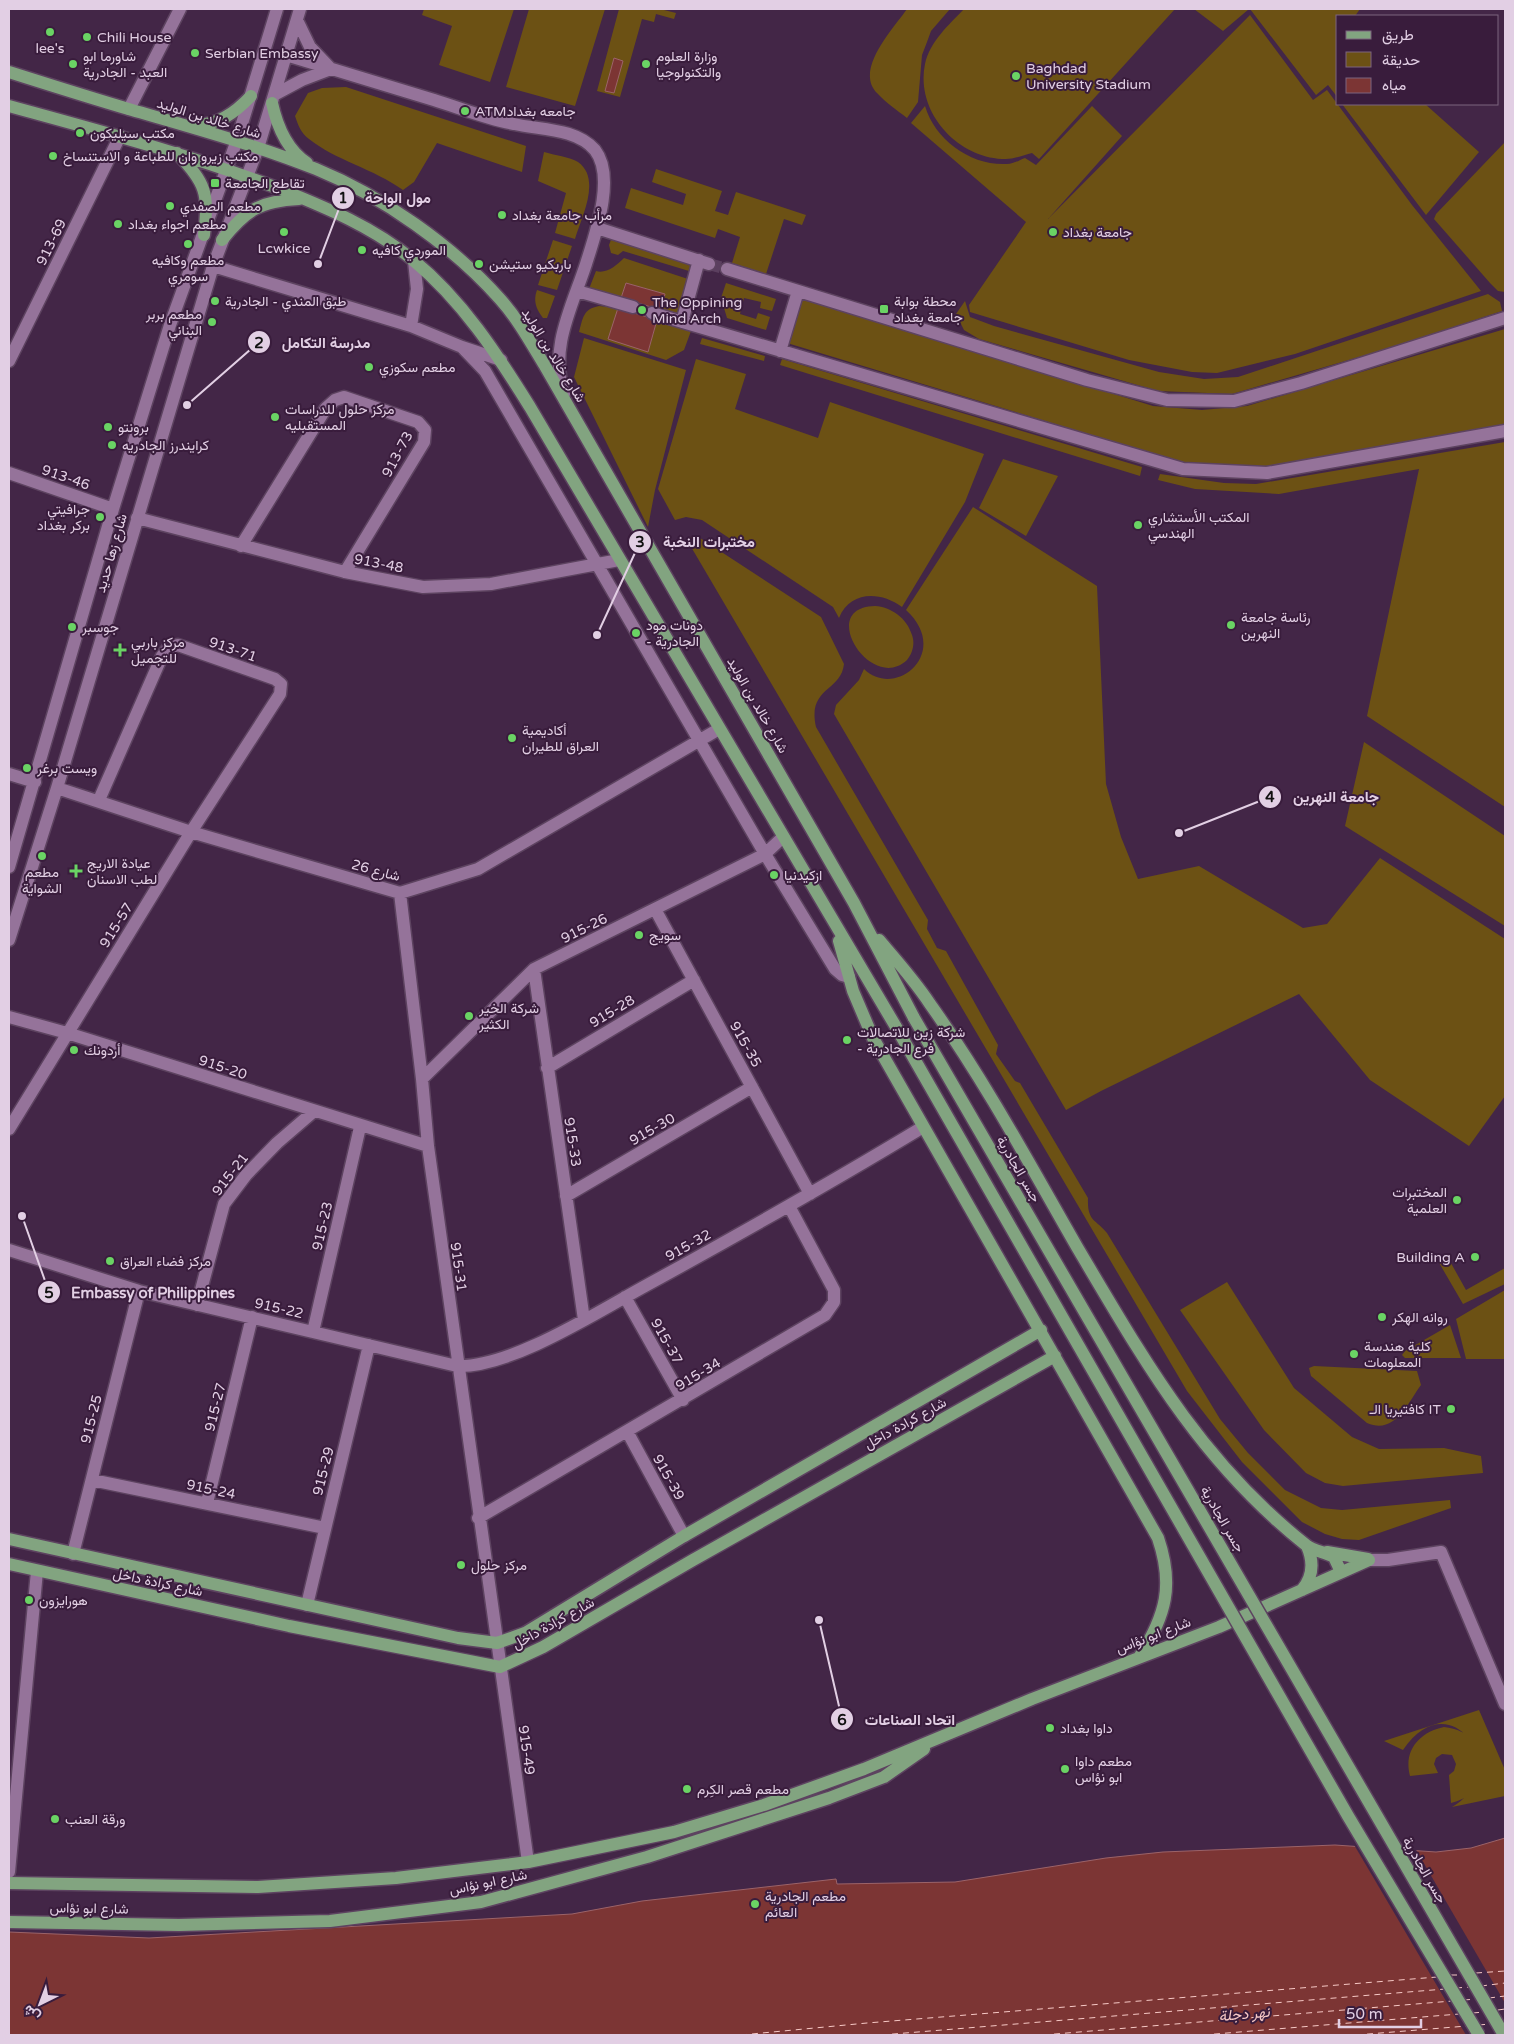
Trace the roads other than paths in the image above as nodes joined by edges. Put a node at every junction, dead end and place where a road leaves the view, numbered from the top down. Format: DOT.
graph roads {
  1 [pos="180,9"];
  2 [pos="277,9"];
  3 [pos="298,14"];
  4 [pos="286,56"];
  5 [pos="331,68"];
  6 [pos="9,72"];
  7 [pos="251,96"];
  8 [pos="273,99"];
  9 [pos="9,106"];
  10 [pos="129,109"];
  11 [pos="184,125"];
  12 [pos="120,136"];
  13 [pos="237,140"];
  14 [pos="258,148"];
  15 [pos="175,151"];
  16 [pos="227,169"];
  17 [pos="317,170"];
  18 [pos="248,177"];
  19 [pos="222,183"];
  20 [pos="242,191"];
  21 [pos="304,199"];
  22 [pos="597,228"];
  23 [pos="204,234"];
  24 [pos="222,240"];
  25 [pos="414,261"];
  26 [pos="213,266"];
  27 [pos="727,269"];
  28 [pos="578,291"];
  29 [pos="798,291"];
  30 [pos="633,307"];
  31 [pos="652,313"];
  32 [pos="1505,318"];
  33 [pos="682,322"];
  34 [pos="411,326"];
  35 [pos="462,347"];
  36 [pos="780,351"];
  37 [pos="500,360"];
  38 [pos="9,361"];
  39 [pos="573,415"];
  40 [pos="1505,431"];
  41 [pos="9,473"];
  42 [pos="113,509"];
  43 [pos="137,518"];
  44 [pos="241,546"];
  45 [pos="619,560"];
  46 [pos="598,565"];
  47 [pos="345,572"];
  48 [pos="719,729"];
  49 [pos="700,742"];
  50 [pos="9,774"];
  51 [pos="35,782"];
  52 [pos="57,788"];
  53 [pos="99,800"];
  54 [pos="191,832"];
  55 [pos="783,837"];
  56 [pos="765,854"];
  57 [pos="9,867"];
  58 [pos="400,894"];
  59 [pos="854,903"];
  60 [pos="655,909"];
  61 [pos="831,917"];
  62 [pos="9,940"];
  63 [pos="534,969"];
  64 [pos="849,977"];
  65 [pos="694,980"];
  66 [pos="9,1017"];
  67 [pos="67,1033"];
  68 [pos="546,1068"];
  69 [pos="422,1079"];
  70 [pos="752,1087"];
  71 [pos="313,1112"];
  72 [pos="360,1127"];
  73 [pos="923,1127"];
  74 [pos="9,1129"];
  75 [pos="428,1146"];
  76 [pos="810,1194"];
  77 [pos="566,1196"];
  78 [pos="789,1206"];
  79 [pos="9,1250"];
  80 [pos="139,1291"];
  81 [pos="625,1296"];
  82 [pos="197,1304"];
  83 [pos="252,1317"];
  84 [pos="584,1320"];
  85 [pos="1041,1330"];
  86 [pos="312,1332"];
  87 [pos="369,1345"];
  88 [pos="1055,1356"];
  89 [pos="458,1366"];
  90 [pos="683,1400"];
  91 [pos="628,1433"];
  92 [pos="92,1480"];
  93 [pos="206,1503"];
  94 [pos="478,1518"];
  95 [pos="324,1528"];
  96 [pos="684,1536"];
  97 [pos="9,1539"];
  98 [pos="1307,1546"];
  99 [pos="73,1554"];
  100 [pos="1370,1560"];
  101 [pos="9,1564"];
  102 [pos="37,1571"];
  103 [pos="1341,1572"];
  104 [pos="1302,1590"];
  105 [pos="307,1605"];
  106 [pos="498,1643"];
  107 [pos="1140,1656"];
  108 [pos="500,1667"];
  109 [pos="1501,1684"];
  110 [pos="1505,1704"];
  111 [pos="945,1736"];
  112 [pos="528,1862"];
  113 [pos="9,1872"];
  114 [pos="9,1883"];
  115 [pos="9,1922"];
  116 [pos="1479,2035"];
  117 [pos="1504,2035"];
  1 -- 10 [label="street"];
  2 -- 7 [label="street, شارع زها حديد"];
  3 -- 4 [label="street, شارع زها حديد"];
  3 -- 5 [label="street"];
  4 -- 5 [label="street"];
  4 -- 8 [label="street, شارع زها حديد"];
  5 -- 8 [label="street"];
  5 -- 22 [label="street"];
  6 -- 10 [label="main road, شارع خالد بن الوليد"];
  7 -- 11 [label="main road"];
  7 -- 13 [label="street, شارع زها حديد"];
  8 -- 14 [label="street, شارع زها حديد"];
  8 -- 17 [label="main road"];
  9 -- 12 [label="main road"];
  10 -- 11 [label="main road, شارع خالد بن الوليد"];
  11 -- 13 [label="main road, شارع خالد بن الوليد"];
  12 -- 15 [label="main road"];
  12 -- 38 [label="street, 913-69"];
  13 -- 14 [label="main road, شارع خالد بن الوليد"];
  13 -- 16 [label="street, شارع زها حديد"];
  14 -- 17 [label="main road, شارع خالد بن الوليد"];
  14 -- 18 [label="street, شارع زها حديد"];
  15 -- 16 [label="main road"];
  15 -- 23 [label="main road"];
  16 -- 18 [label="main road"];
  16 -- 19 [label="street, شارع زها حديد"];
  17 -- 39 [label="main road, شارع خالد بن الوليد"];
  18 -- 20 [label="street, شارع زها حديد"];
  18 -- 21 [label="main road"];
  19 -- 20 [label="street"];
  19 -- 23 [label="street, شارع زها حديد"];
  20 -- 24 [label="street, شارع زها حديد"];
  21 -- 24 [label="main road"];
  21 -- 25 [label="main road"];
  22 -- 28 [label="street"];
  22 -- 33 [label="street"];
  23 -- 42 [label="street, شارع زها حديد"];
  24 -- 26 [label="street, شارع زها حديد"];
  25 -- 34 [label="street"];
  25 -- 37 [label="main road"];
  26 -- 34 [label="street"];
  26 -- 43 [label="street, شارع زها حديد"];
  27 -- 29 [label="street"];
  28 -- 30 [label="street"];
  28 -- 39 [label="street"];
  29 -- 32 [label="street"];
  29 -- 36 [label="street"];
  31 -- 33 [label="street"];
  33 -- 36 [label="street"];
  34 -- 35 [label="street"];
  35 -- 37 [label="street"];
  35 -- 46 [label="street"];
  36 -- 40 [label="street"];
  37 -- 45 [label="main road"];
  39 -- 59 [label="main road, شارع خالد بن الوليد"];
  41 -- 42 [label="street, 913-46"];
  42 -- 51 [label="street, شارع زها حديد"];
  43 -- 44 [label="street, 913-48"];
  43 -- 52 [label="street, شارع زها حديد"];
  44 -- 47 [label="street, 913-48"];
  44 -- 47 [label="street, 913-73"];
  45 -- 46 [label="street, 913-48"];
  45 -- 48 [label="main road"];
  46 -- 47 [label="street, 913-48"];
  46 -- 49 [label="street"];
  48 -- 49 [label="street, شارع 26"];
  48 -- 55 [label="main road"];
  49 -- 56 [label="street"];
  49 -- 58 [label="street, شارع 26"];
  50 -- 51 [label="street"];
  51 -- 57 [label="street, شارع زها حديد"];
  52 -- 53 [label="street, شارع 26"];
  52 -- 62 [label="street, شارع زها حديد"];
  53 -- 54 [label="street, شارع 26"];
  53 -- 54 [label="street, 913-71"];
  54 -- 58 [label="street, شارع 26"];
  54 -- 67 [label="street, 915-57"];
  55 -- 56 [label="street, 915-26"];
  55 -- 61 [label="main road"];
  56 -- 60 [label="street, 915-26"];
  56 -- 64 [label="street"];
  58 -- 69 [label="street, 915-31"];
  59 -- 98 [label="main road"];
  59 -- 117 [label="main road, جسر الجادرية, bridge"];
  60 -- 63 [label="street, 915-26"];
  60 -- 65 [label="street, 915-35"];
  61 -- 64 [label="main road"];
  61 -- 116 [label="main road, bridge"];
  63 -- 68 [label="street, 915-33"];
  63 -- 69 [label="street, 915-26"];
  64 -- 73 [label="main road"];
  65 -- 68 [label="street, 915-28"];
  65 -- 70 [label="street, 915-35"];
  66 -- 67 [label="street, 915-20"];
  67 -- 71 [label="street, 915-20"];
  67 -- 74 [label="street, 915-57"];
  68 -- 77 [label="street, 915-33"];
  69 -- 75 [label="street, 915-31"];
  70 -- 76 [label="street, 915-35"];
  70 -- 77 [label="street, 915-30"];
  71 -- 72 [label="street, 915-20"];
  71 -- 82 [label="street, 915-21"];
  72 -- 75 [label="street, 915-20"];
  72 -- 86 [label="street, 915-23"];
  73 -- 76 [label="street, 915-32"];
  73 -- 85 [label="main road"];
  75 -- 89 [label="street, 915-31"];
  76 -- 78 [label="street, 915-32"];
  77 -- 84 [label="street, 915-33"];
  78 -- 81 [label="street, 915-32"];
  78 -- 90 [label="street, 915-34"];
  79 -- 80 [label="street, 915-22"];
  80 -- 82 [label="street, 915-22"];
  80 -- 92 [label="street, 915-25"];
  81 -- 84 [label="street, 915-32"];
  81 -- 90 [label="street, 915-37"];
  82 -- 83 [label="street, 915-22"];
  83 -- 86 [label="street, 915-22"];
  83 -- 93 [label="street, 915-27"];
  84 -- 89 [label="street, 915-32"];
  85 -- 88 [label="main road"];
  85 -- 96 [label="main road, شارع كرادة داخل"];
  86 -- 87 [label="street, 915-22"];
  87 -- 89 [label="street, 915-22"];
  87 -- 95 [label="street, 915-29"];
  88 -- 107 [label="main road"];
  88 -- 108 [label="main road, شارع كرادة داخل"];
  89 -- 94 [label="street, 915-31"];
  90 -- 91 [label="street, 915-34"];
  91 -- 94 [label="street, 915-34"];
  91 -- 96 [label="street, 915-39"];
  92 -- 93 [label="street, 915-24"];
  92 -- 99 [label="street, 915-25"];
  93 -- 95 [label="street, 915-24"];
  94 -- 106 [label="street, 915-31"];
  95 -- 105 [label="street, 915-29"];
  96 -- 106 [label="main road, شارع كرادة داخل"];
  97 -- 99 [label="main road, شارع كرادة داخل"];
  98 -- 100 [label="main road"];
  98 -- 103 [label="main road"];
  98 -- 104 [label="main road"];
  99 -- 105 [label="main road, شارع كرادة داخل"];
  100 -- 103 [label="main road, شارع ابو نؤاس"];
  100 -- 109 [label="street"];
  101 -- 102 [label="main road, شارع كرادة داخل"];
  102 -- 108 [label="main road, شارع كرادة داخل"];
  102 -- 113 [label="street"];
  103 -- 104 [label="main road, شارع ابو نؤاس"];
  104 -- 107 [label="main road, شارع ابو نؤاس"];
  105 -- 106 [label="main road, شارع كرادة داخل"];
  106 -- 108 [label="street, 915-49"];
  107 -- 111 [label="main road, شارع ابو نؤاس"];
  108 -- 112 [label="street, 915-49"];
  109 -- 110 [label="street"];
  111 -- 112 [label="main road, شارع ابو نؤاس"];
  111 -- 115 [label="main road, شارع ابو نؤاس"];
  112 -- 114 [label="main road, شارع ابو نؤاس"];
}
